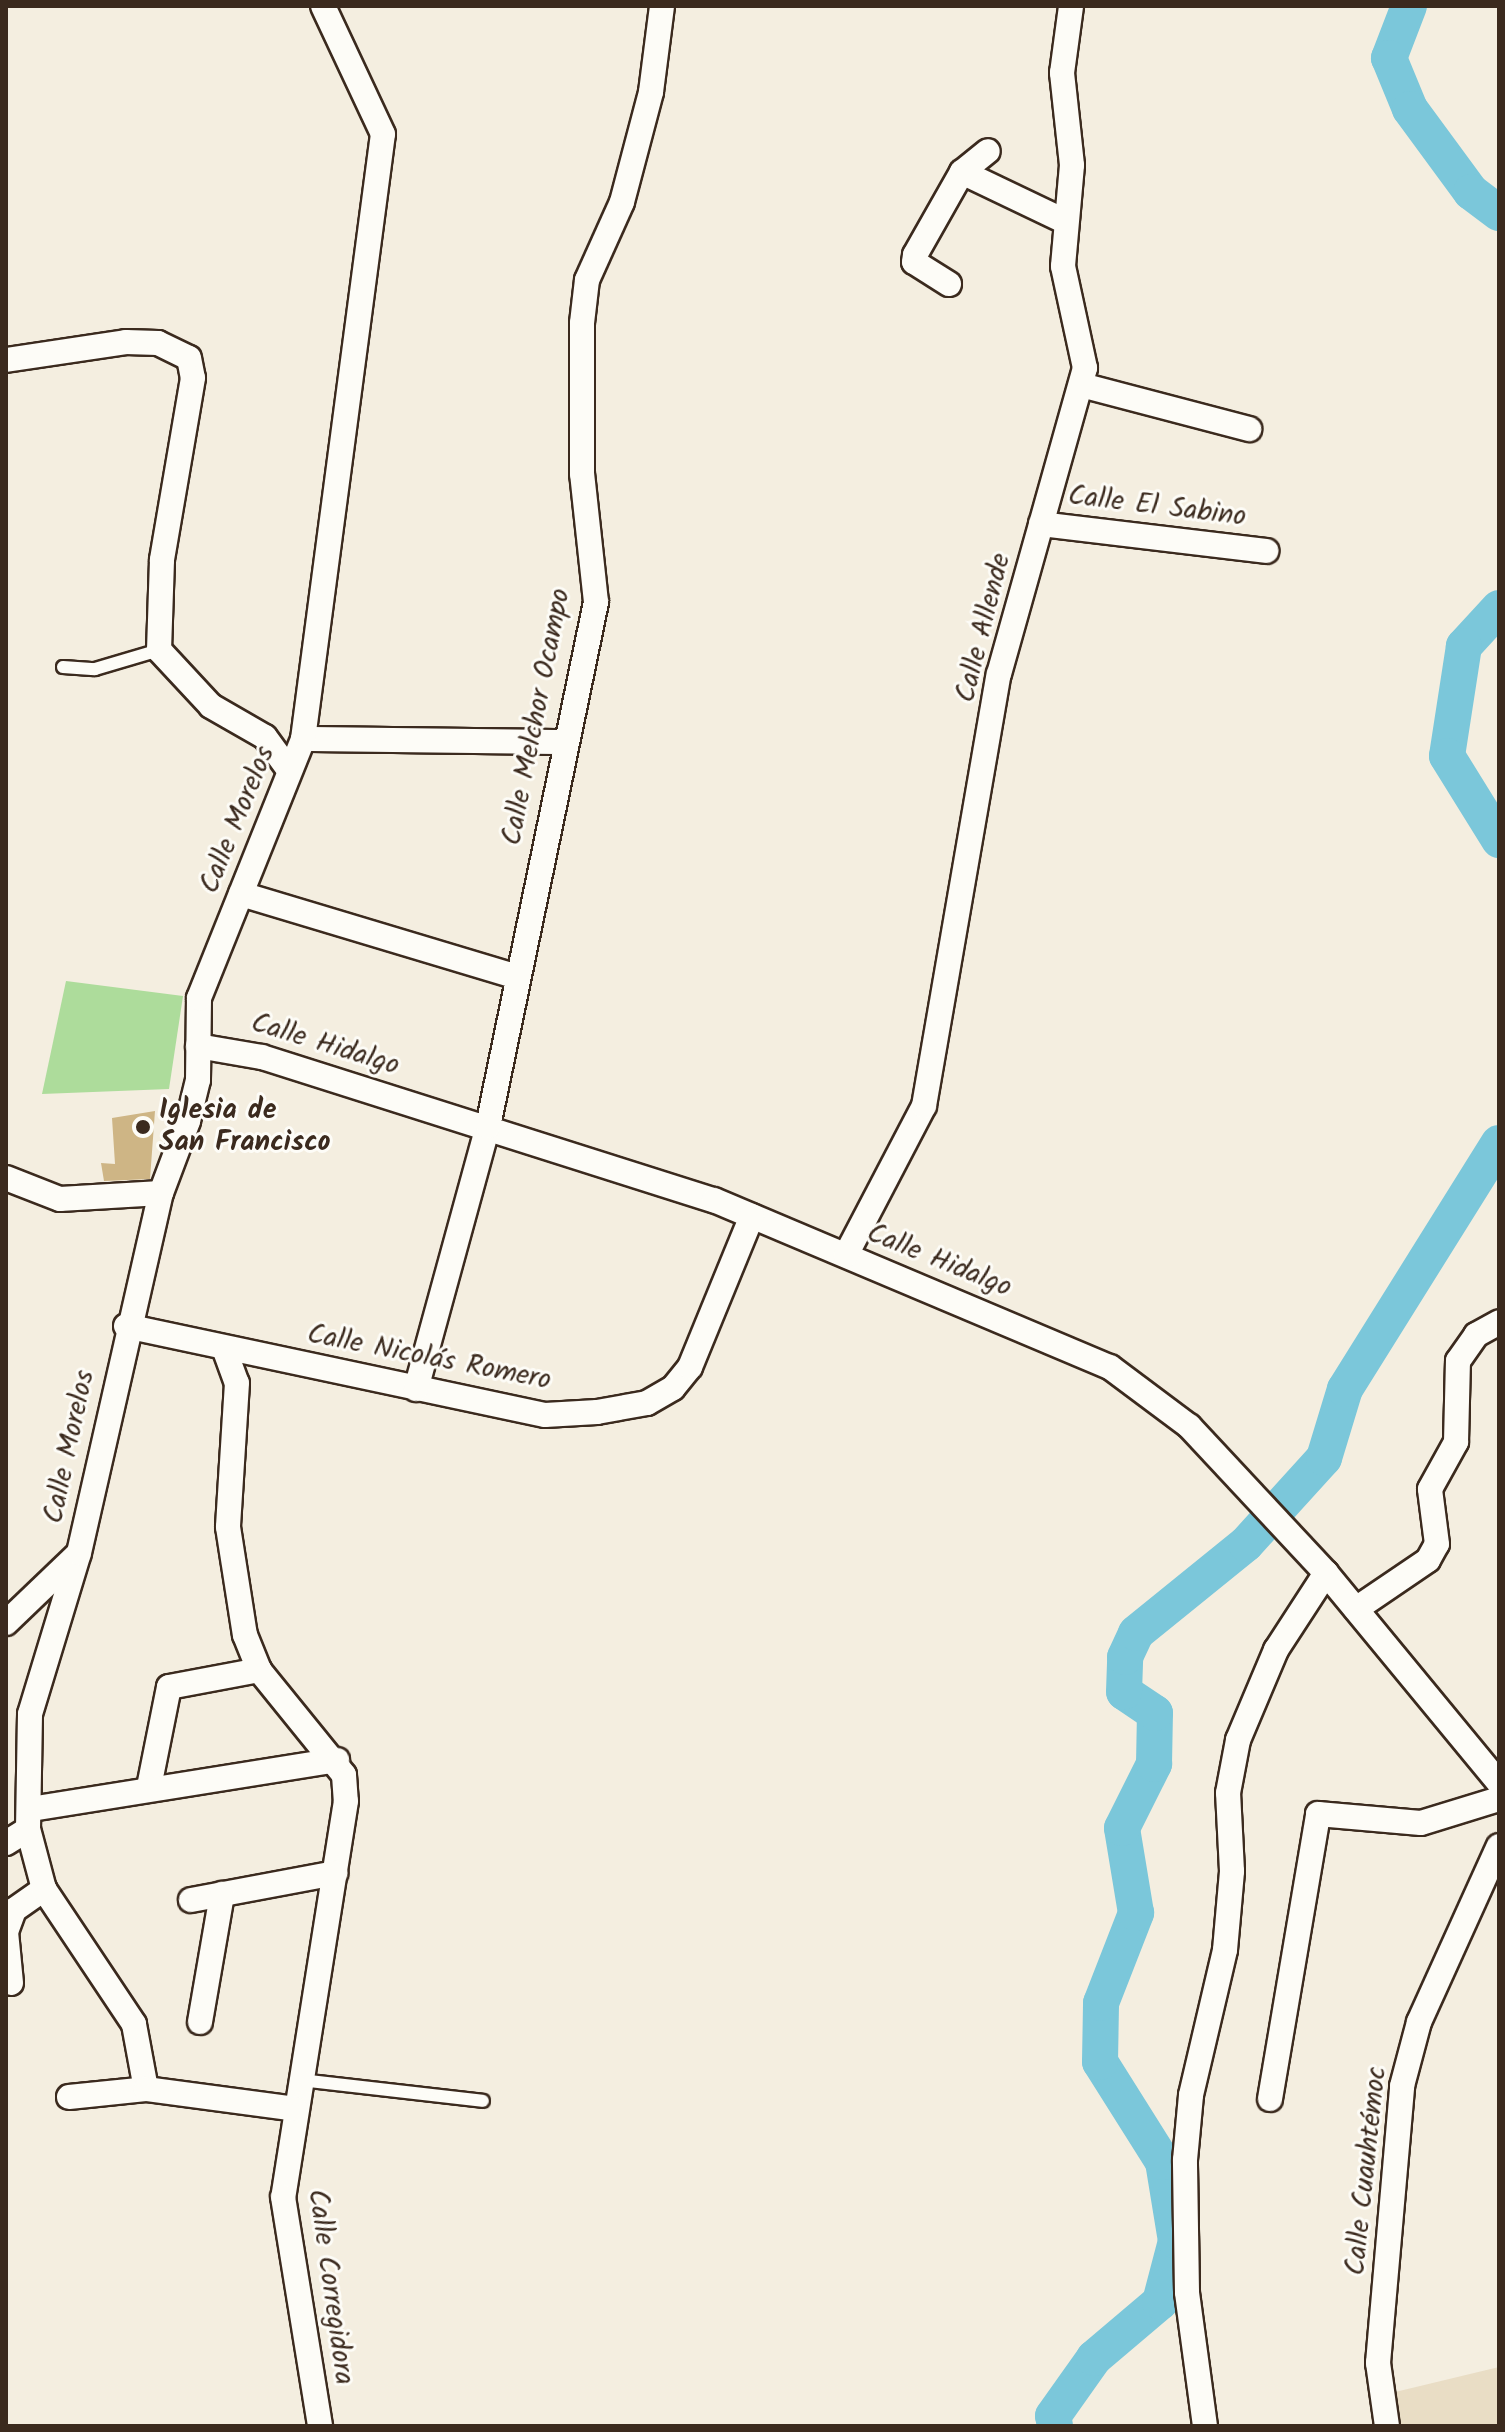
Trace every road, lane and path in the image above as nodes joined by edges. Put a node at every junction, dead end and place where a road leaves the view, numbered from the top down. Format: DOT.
graph roads {
  1 [pos="323,6"];
  2 [pos="662,6"];
  3 [pos="1071,6"];
  4 [pos="988,151"];
  5 [pos="962,172"];
  6 [pos="1062,220"];
  7 [pos="949,284"];
  8 [pos="6,360"];
  9 [pos="1081,385"];
  10 [pos="1249,429"];
  11 [pos="1041,524"];
  12 [pos="1266,551"];
  13 [pos="159,650"];
  14 [pos="63,667"];
  15 [pos="303,739"];
  16 [pos="564,742"];
  17 [pos="289,770"];
  18 [pos="241,894"];
  19 [pos="517,977"];
  20 [pos="198,1046"];
  21 [pos="488,1126"];
  22 [pos="6,1178"];
  23 [pos="161,1193"];
  24 [pos="752,1216"];
  25 [pos="846,1255"];
  26 [pos="1499,1322"];
  27 [pos="126,1326"];
  28 [pos="224,1348"];
  29 [pos="416,1389"];
  30 [pos="79,1553"];
  31 [pos="1324,1571"];
  32 [pos="1356,1609"];
  33 [pos="6,1623"];
  34 [pos="259,1670"];
  35 [pos="30,1714"];
  36 [pos="6,1722"];
  37 [pos="337,1760"];
  38 [pos="1499,1783"];
  39 [pos="149,1787"];
  40 [pos="1499,1799"];
  41 [pos="30,1819"];
  42 [pos="6,1843"];
  43 [pos="1499,1846"];
  44 [pos="335,1873"];
  45 [pos="44,1889"];
  46 [pos="222,1894"];
  47 [pos="191,1900"];
  48 [pos="11,1983"];
  49 [pos="200,2022"];
  50 [pos="300,2080"];
  51 [pos="146,2089"];
  52 [pos="69,2097"];
  53 [pos="1270,2099"];
  54 [pos="483,2101"];
  55 [pos="295,2109"];
  56 [pos="320,2426"];
  57 [pos="1205,2426"];
  58 [pos="1387,2426"];
  1 -- 15 [label="street, Calle Morelos"];
  2 -- 16 [label="street, Calle Melchor Ocampo"];
  3 -- 6 [label="street, Calle Allende"];
  4 -- 5 [label="street"];
  5 -- 6 [label="street"];
  5 -- 7 [label="street"];
  6 -- 9 [label="street, Calle Allende"];
  8 -- 13 [label="street"];
  9 -- 10 [label="street"];
  9 -- 11 [label="street, Calle Allende"];
  11 -- 12 [label="street, Calle El Sabino"];
  11 -- 25 [label="street, Calle Allende"];
  13 -- 14 [label="lane"];
  13 -- 17 [label="street"];
  15 -- 16 [label="street"];
  15 -- 17 [label="street, Calle Morelos"];
  16 -- 19 [label="street, Calle Melchor Ocampo"];
  17 -- 18 [label="street, Calle Morelos"];
  18 -- 19 [label="street"];
  18 -- 20 [label="street, Calle Morelos"];
  19 -- 21 [label="street, Calle Melchor Ocampo"];
  20 -- 21 [label="street, Calle Hidalgo"];
  20 -- 23 [label="street, Calle Morelos"];
  21 -- 24 [label="street, Calle Hidalgo"];
  21 -- 29 [label="street, Calle Melchor Ocampo"];
  22 -- 23 [label="street"];
  23 -- 27 [label="street, Calle Morelos"];
  24 -- 25 [label="street, Calle Hidalgo"];
  24 -- 29 [label="street, Calle Nicolás Romero"];
  25 -- 31 [label="street, Calle Hidalgo"];
  26 -- 32 [label="street"];
  27 -- 28 [label="street, Calle Nicolás Romero"];
  27 -- 30 [label="street, Calle Morelos"];
  28 -- 29 [label="street, Calle Nicolás Romero"];
  28 -- 34 [label="street"];
  30 -- 33 [label="street, Calle Morelos"];
  30 -- 35 [label="street"];
  31 -- 32 [label="street, Calle Hidalgo"];
  31 -- 57 [label="street"];
  32 -- 38 [label="street, Calle Hidalgo"];
  34 -- 37 [label="street"];
  34 -- 39 [label="street"];
  35 -- 36 [label="street"];
  35 -- 41 [label="street"];
  37 -- 39 [label="street"];
  37 -- 44 [label="street, Calle Corregidora"];
  39 -- 41 [label="street"];
  40 -- 53 [label="street"];
  41 -- 42 [label="street"];
  41 -- 45 [label="street"];
  43 -- 58 [label="street, Calle Cuauhtémoc"];
  44 -- 46 [label="street"];
  44 -- 50 [label="street, Calle Corregidora"];
  45 -- 48 [label="street"];
  45 -- 51 [label="street"];
  46 -- 47 [label="street"];
  46 -- 49 [label="street"];
  50 -- 54 [label="lane"];
  50 -- 55 [label="street, Calle Corregidora"];
  51 -- 52 [label="street"];
  51 -- 55 [label="street"];
  55 -- 56 [label="street, Calle Corregidora"];
}
